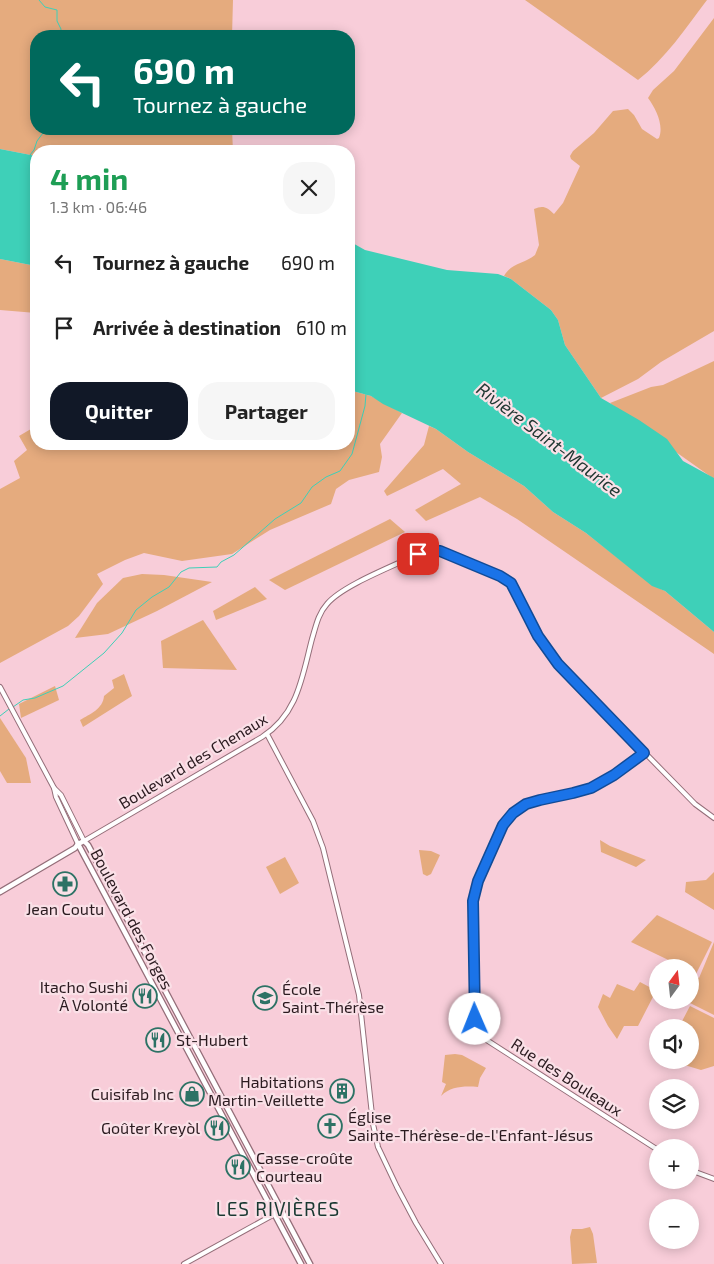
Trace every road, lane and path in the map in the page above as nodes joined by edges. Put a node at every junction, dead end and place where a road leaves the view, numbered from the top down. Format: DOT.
graph roads {
  1 [pos="0,687"];
  2 [pos="267,734"];
  3 [pos="644,753"];
  4 [pos="54,788"];
  5 [pos="714,818"];
  6 [pos="84,841"];
  7 [pos="78,844"];
  8 [pos="0,892"];
  9 [pos="199,1055"];
  10 [pos="192,1059"];
  11 [pos="649,1144"];
  12 [pos="699,1173"];
  13 [pos="714,1179"];
  14 [pos="282,1210"];
  15 [pos="276,1214"];
  16 [pos="184,1264"];
  17 [pos="301,1264"];
  18 [pos="310,1264"];
  19 [pos="442,1264"];
  1 -- 4 [label="street, Boulevard des Forges"];
  2 -- 3 [label="street, Boulevard des Chenaux"];
  2 -- 6 [label="street, Boulevard des Chenaux"];
  2 -- 19 [label="street"];
  3 -- 5 [label="street, Boulevard des Chenaux"];
  3 -- 11 [label="street, Rue des Bouleaux"];
  4 -- 6 [label="street, Boulevard des Forges"];
  4 -- 7 [label="street, Boulevard des Forges"];
  6 -- 7 [label="main road, Boulevard des Chenaux"];
  6 -- 9 [label="main road, Boulevard des Forges"];
  7 -- 8 [label="main road, Boulevard des Chenaux"];
  7 -- 10 [label="main road, Boulevard des Forges"];
  9 -- 10 [label="street"];
  9 -- 14 [label="main road, Boulevard des Forges"];
  10 -- 15 [label="main road, Boulevard des Forges"];
  12 -- 13 [label="street"];
  14 -- 15 [label="street"];
  14 -- 18 [label="main road, Boulevard des Forges"];
  15 -- 16 [label="street"];
  15 -- 17 [label="main road, Boulevard des Forges"];
}
